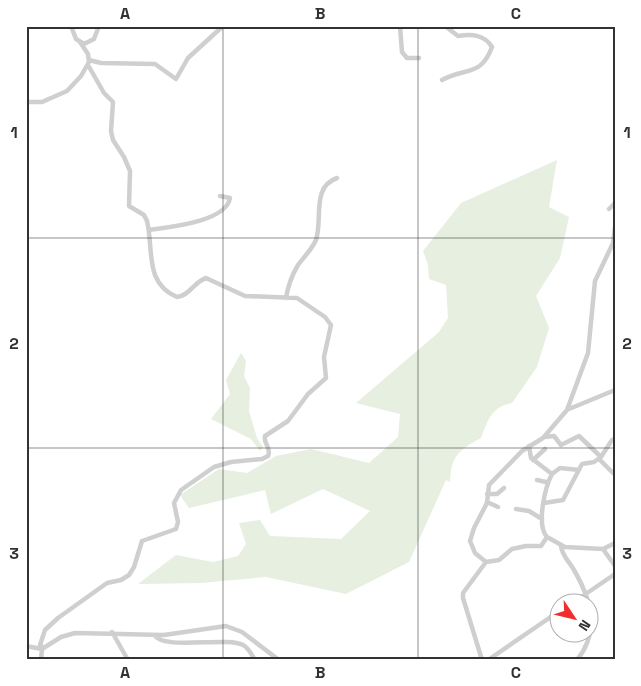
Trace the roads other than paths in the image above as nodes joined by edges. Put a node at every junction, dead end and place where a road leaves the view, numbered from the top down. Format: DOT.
graph roads {
  1 [pos="71,26"];
  2 [pos="100,26"];
  3 [pos="223,26"];
  4 [pos="400,26"];
  5 [pos="445,26"];
  6 [pos="92,40"];
  7 [pos="80,42"];
  8 [pos="88,54"];
  9 [pos="419,58"];
  10 [pos="89,62"];
  11 [pos="442,80"];
  12 [pos="26,102"];
  13 [pos="337,178"];
  14 [pos="220,196"];
  15 [pos="615,204"];
  16 [pos="609,209"];
  17 [pos="615,227"];
  18 [pos="149,230"];
  19 [pos="610,249"];
  20 [pos="615,254"];
  21 [pos="286,298"];
  22 [pos="615,390"];
  23 [pos="568,410"];
  24 [pos="544,437"];
  25 [pos="615,439"];
  26 [pos="529,446"];
  27 [pos="545,449"];
  28 [pos="600,458"];
  29 [pos="532,459"];
  30 [pos="526,462"];
  31 [pos="580,470"];
  32 [pos="613,473"];
  33 [pos="552,474"];
  34 [pos="536,480"];
  35 [pos="546,482"];
  36 [pos="504,488"];
  37 [pos="487,494"];
  38 [pos="487,502"];
  39 [pos="544,502"];
  40 [pos="498,507"];
  41 [pos="516,509"];
  42 [pos="542,519"];
  43 [pos="547,537"];
  44 [pos="615,542"];
  45 [pos="561,546"];
  46 [pos="603,549"];
  47 [pos="486,562"];
  48 [pos="615,566"];
  49 [pos="615,574"];
  50 [pos="586,593"];
  51 [pos="548,619"];
  52 [pos="112,632"];
  53 [pos="154,635"];
  54 [pos="26,646"];
  55 [pos="43,649"];
  56 [pos="41,660"];
  57 [pos="128,660"];
  58 [pos="255,660"];
  59 [pos="279,660"];
  60 [pos="482,660"];
  61 [pos="488,660"];
  62 [pos="577,660"];
  1 -- 7 [label="street"];
  2 -- 6 [label="street"];
  3 -- 10 [label="street"];
  4 -- 9 [label="street"];
  5 -- 11 [label="street"];
  6 -- 7 [label="street"];
  6 -- 8 [label="street"];
  7 -- 8 [label="street"];
  8 -- 10 [label="street"];
  10 -- 12 [label="street"];
  10 -- 18 [label="street"];
  13 -- 21 [label="street"];
  14 -- 18 [label="street"];
  15 -- 16 [label="street"];
  17 -- 19 [label="street"];
  18 -- 21 [label="street"];
  19 -- 20 [label="street"];
  19 -- 23 [label="street"];
  21 -- 55 [label="street"];
  22 -- 23 [label="street"];
  23 -- 24 [label="street"];
  24 -- 26 [label="street"];
  24 -- 28 [label="street"];
  25 -- 28 [label="street"];
  26 -- 29 [label="street"];
  26 -- 37 [label="street"];
  27 -- 29 [label="street"];
  28 -- 31 [label="street"];
  28 -- 32 [label="street"];
  29 -- 30 [label="street"];
  29 -- 33 [label="street"];
  31 -- 33 [label="street"];
  31 -- 39 [label="street"];
  33 -- 35 [label="street"];
  34 -- 35 [label="street"];
  35 -- 39 [label="street"];
  36 -- 37 [label="street"];
  37 -- 38 [label="street"];
  38 -- 40 [label="street"];
  38 -- 47 [label="street"];
  39 -- 42 [label="street"];
  41 -- 42 [label="street"];
  42 -- 43 [label="street"];
  43 -- 45 [label="street"];
  43 -- 47 [label="street"];
  44 -- 46 [label="street"];
  45 -- 46 [label="street"];
  45 -- 50 [label="street"];
  46 -- 48 [label="street"];
  47 -- 60 [label="street"];
  49 -- 50 [label="street"];
  50 -- 62 [label="street"];
  51 -- 61 [label="street"];
  52 -- 53 [label="street"];
  52 -- 55 [label="street"];
  52 -- 57 [label="street"];
  53 -- 58 [label="street"];
  53 -- 59 [label="street"];
  54 -- 55 [label="street"];
  55 -- 56 [label="street"];
}
